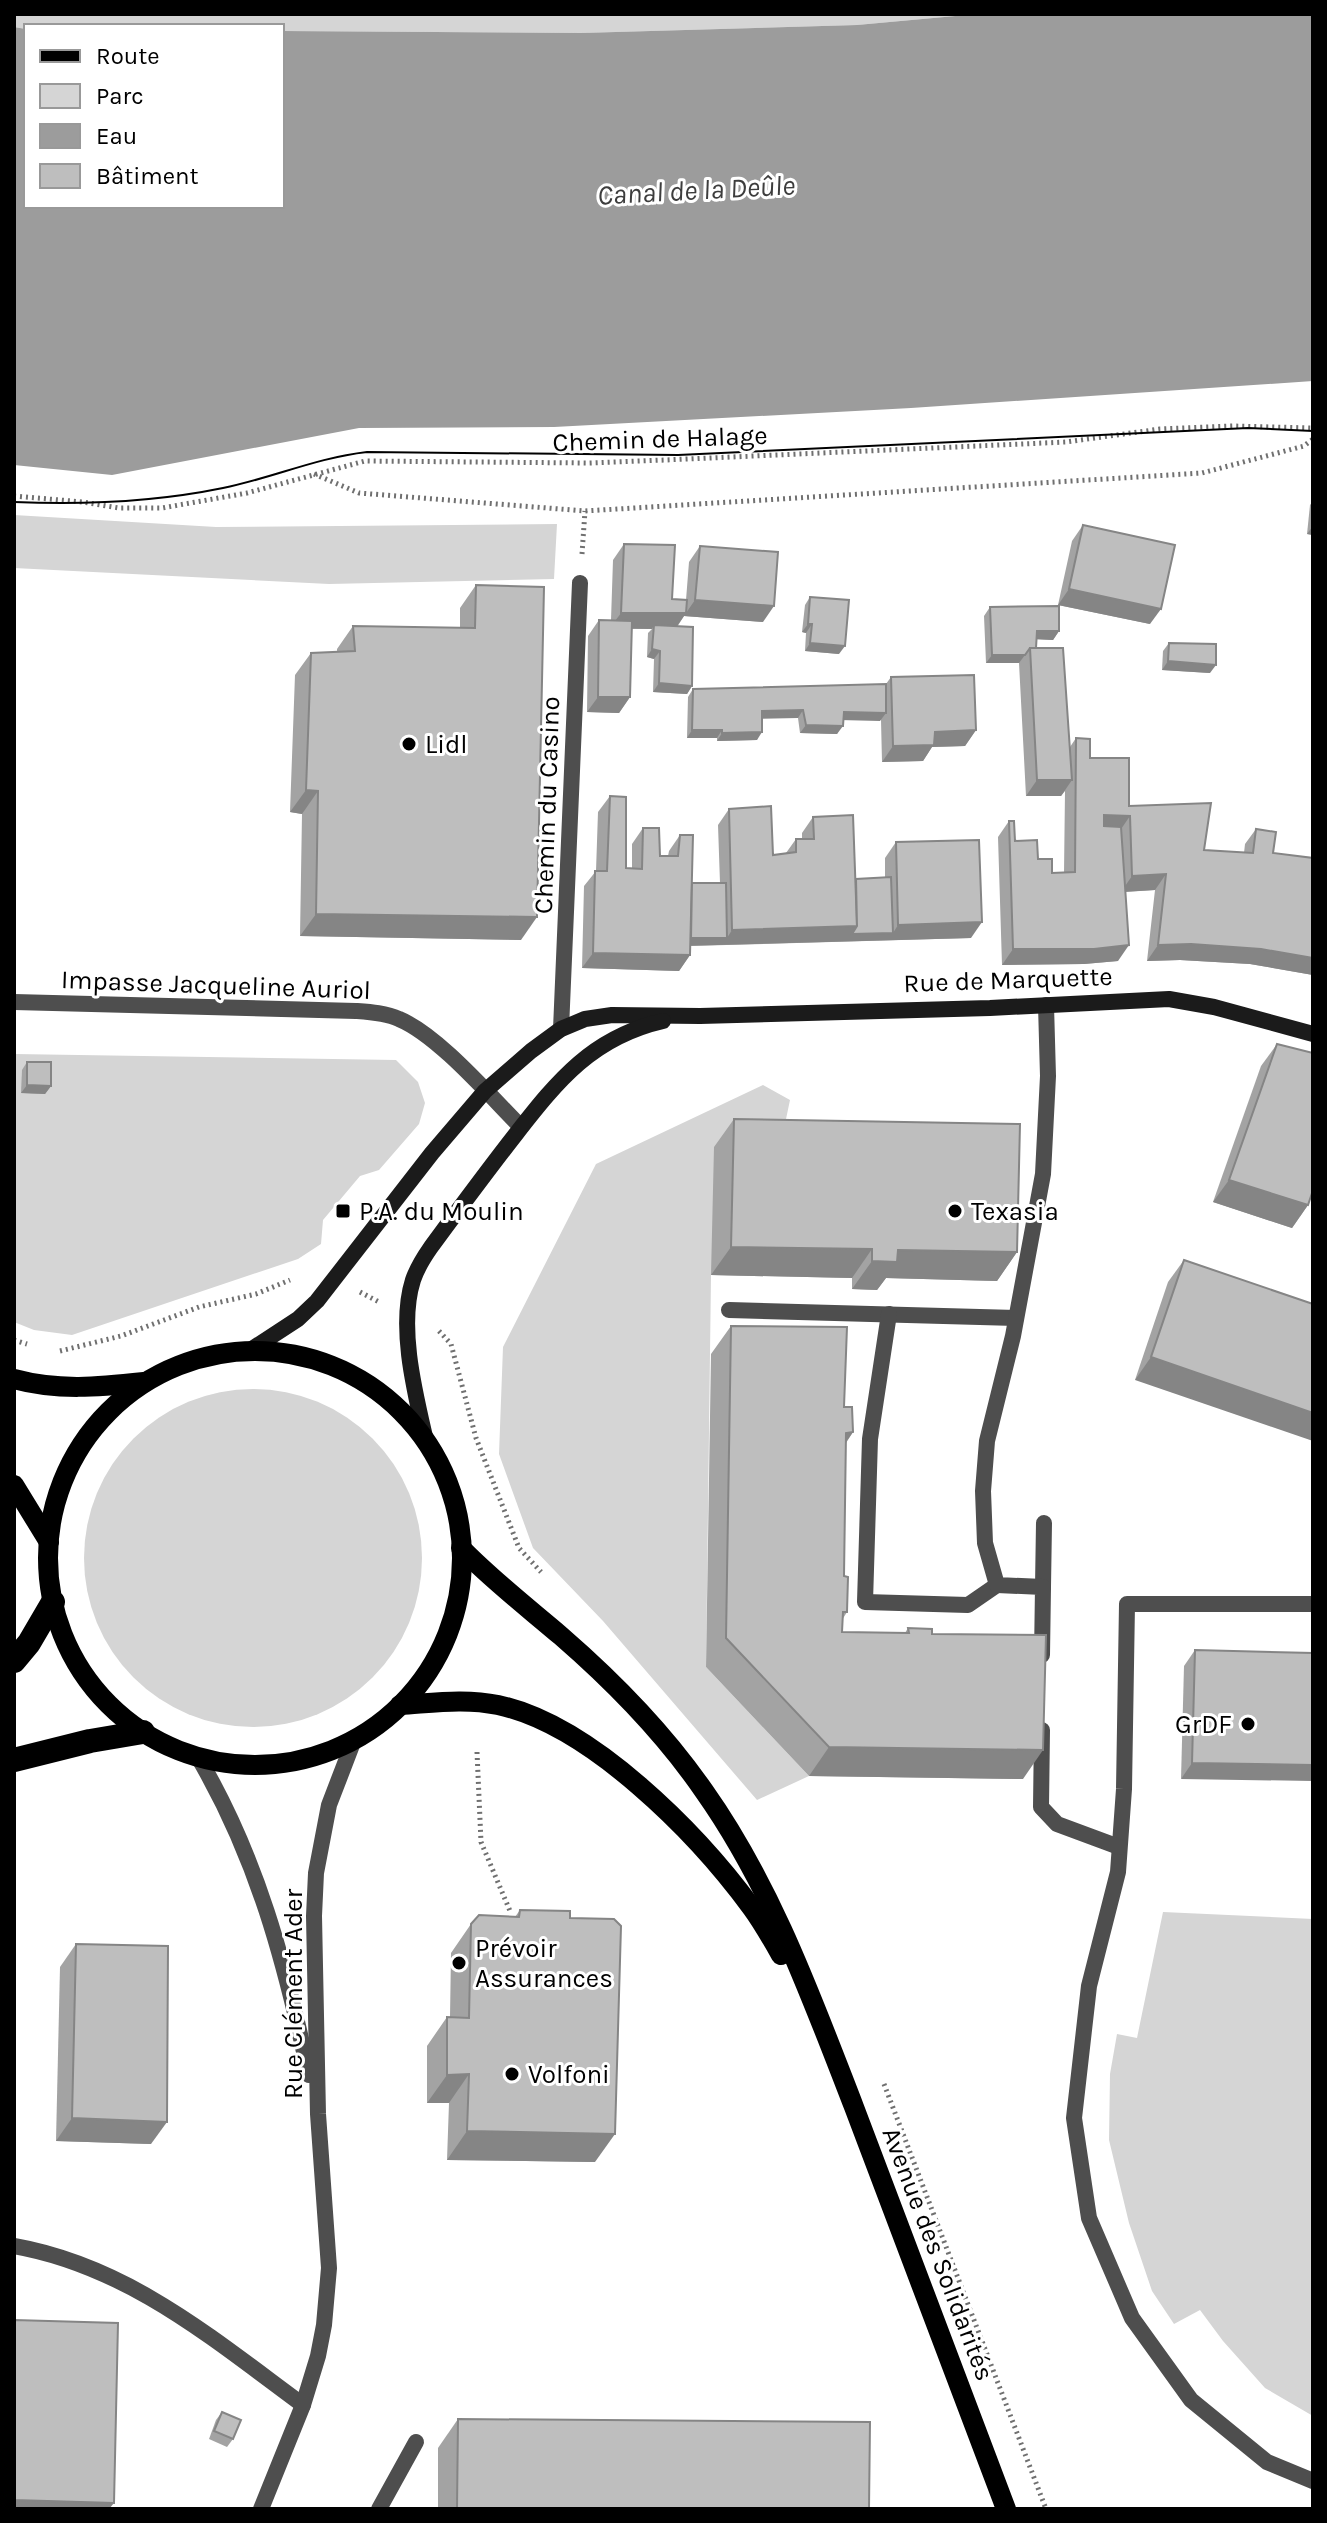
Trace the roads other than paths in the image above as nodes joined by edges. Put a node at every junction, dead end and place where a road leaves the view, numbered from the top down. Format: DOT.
graph roads {
  1 [pos="580,583"];
  2 [pos="14,1002"];
  3 [pos="1046,1005"];
  4 [pos="700,1016"];
  5 [pos="561,1029"];
  6 [pos="1313,1034"];
  7 [pos="485,1091"];
  8 [pos="521,1127"];
  9 [pos="729,1310"];
  10 [pos="889,1314"];
  11 [pos="1016,1318"];
  12 [pos="249,1351"];
  13 [pos="14,1379"];
  14 [pos="148,1381"];
  15 [pos="426,1441"];
  16 [pos="14,1485"];
  17 [pos="1044,1523"];
  18 [pos="49,1542"];
  19 [pos="461,1548"];
  20 [pos="997,1585"];
  21 [pos="1043,1587"];
  22 [pos="53,1602"];
  23 [pos="1313,1604"];
  24 [pos="14,1661"];
  25 [pos="1042,1665"];
  26 [pos="400,1705"];
  27 [pos="1042,1712"];
  28 [pos="143,1732"];
  29 [pos="354,1740"];
  30 [pos="198,1757"];
  31 [pos="14,1760"];
  32 [pos="1119,1847"];
  33 [pos="820,2017"];
  34 [pos="318,2114"];
  35 [pos="14,2246"];
  36 [pos="303,2405"];
  37 [pos="416,2442"];
  38 [pos="1313,2481"];
  39 [pos="261,2509"];
  40 [pos="379,2509"];
  41 [pos="1006,2509"];
  1 -- 5 [label="street, Chemin du Casino"];
  2 -- 7 [label="street, Impasse Jacqueline Auriol"];
  3 -- 4 [label="street, Rue de Marquette"];
  3 -- 6 [label="street, Rue de Marquette"];
  3 -- 11 [label="street"];
  4 -- 5 [label="street, Rue de Marquette"];
  4 -- 8 [label="street, Rue de Marquette"];
  5 -- 7 [label="street, Rue de Marquette"];
  7 -- 8 [label="street, Impasse Jacqueline Auriol"];
  7 -- 12 [label="street, Rue de Marquette"];
  8 -- 15 [label="street, Rue de Marquette"];
  9 -- 10 [label="street"];
  10 -- 11 [label="street"];
  10 -- 20 [label="street"];
  11 -- 20 [label="street"];
  12 -- 14 [label="main road"];
  12 -- 15 [label="main road"];
  13 -- 14 [label="main road"];
  14 -- 18 [label="main road"];
  15 -- 19 [label="main road"];
  16 -- 18 [label="main road"];
  17 -- 21 [label="street"];
  18 -- 22 [label="main road"];
  19 -- 26 [label="main road"];
  19 -- 33 [label="main road, Avenue des Solidarités"];
  20 -- 21 [label="street"];
  21 -- 25 [label="street"];
  22 -- 24 [label="highway"];
  22 -- 28 [label="main road"];
  23 -- 32 [label="street"];
  26 -- 29 [label="main road"];
  26 -- 33 [label="main road, Avenue des Solidarités"];
  27 -- 32 [label="street"];
  28 -- 30 [label="main road"];
  28 -- 31 [label="highway"];
  29 -- 30 [label="main road"];
  29 -- 34 [label="street, Rue Clément Ader"];
  30 -- 34 [label="street, Rue Clément Ader"];
  32 -- 38 [label="street"];
  33 -- 41 [label="main road, Avenue des Solidarités"];
  34 -- 36 [label="street"];
  35 -- 36 [label="street"];
  36 -- 39 [label="street"];
  37 -- 40 [label="street"];
}
